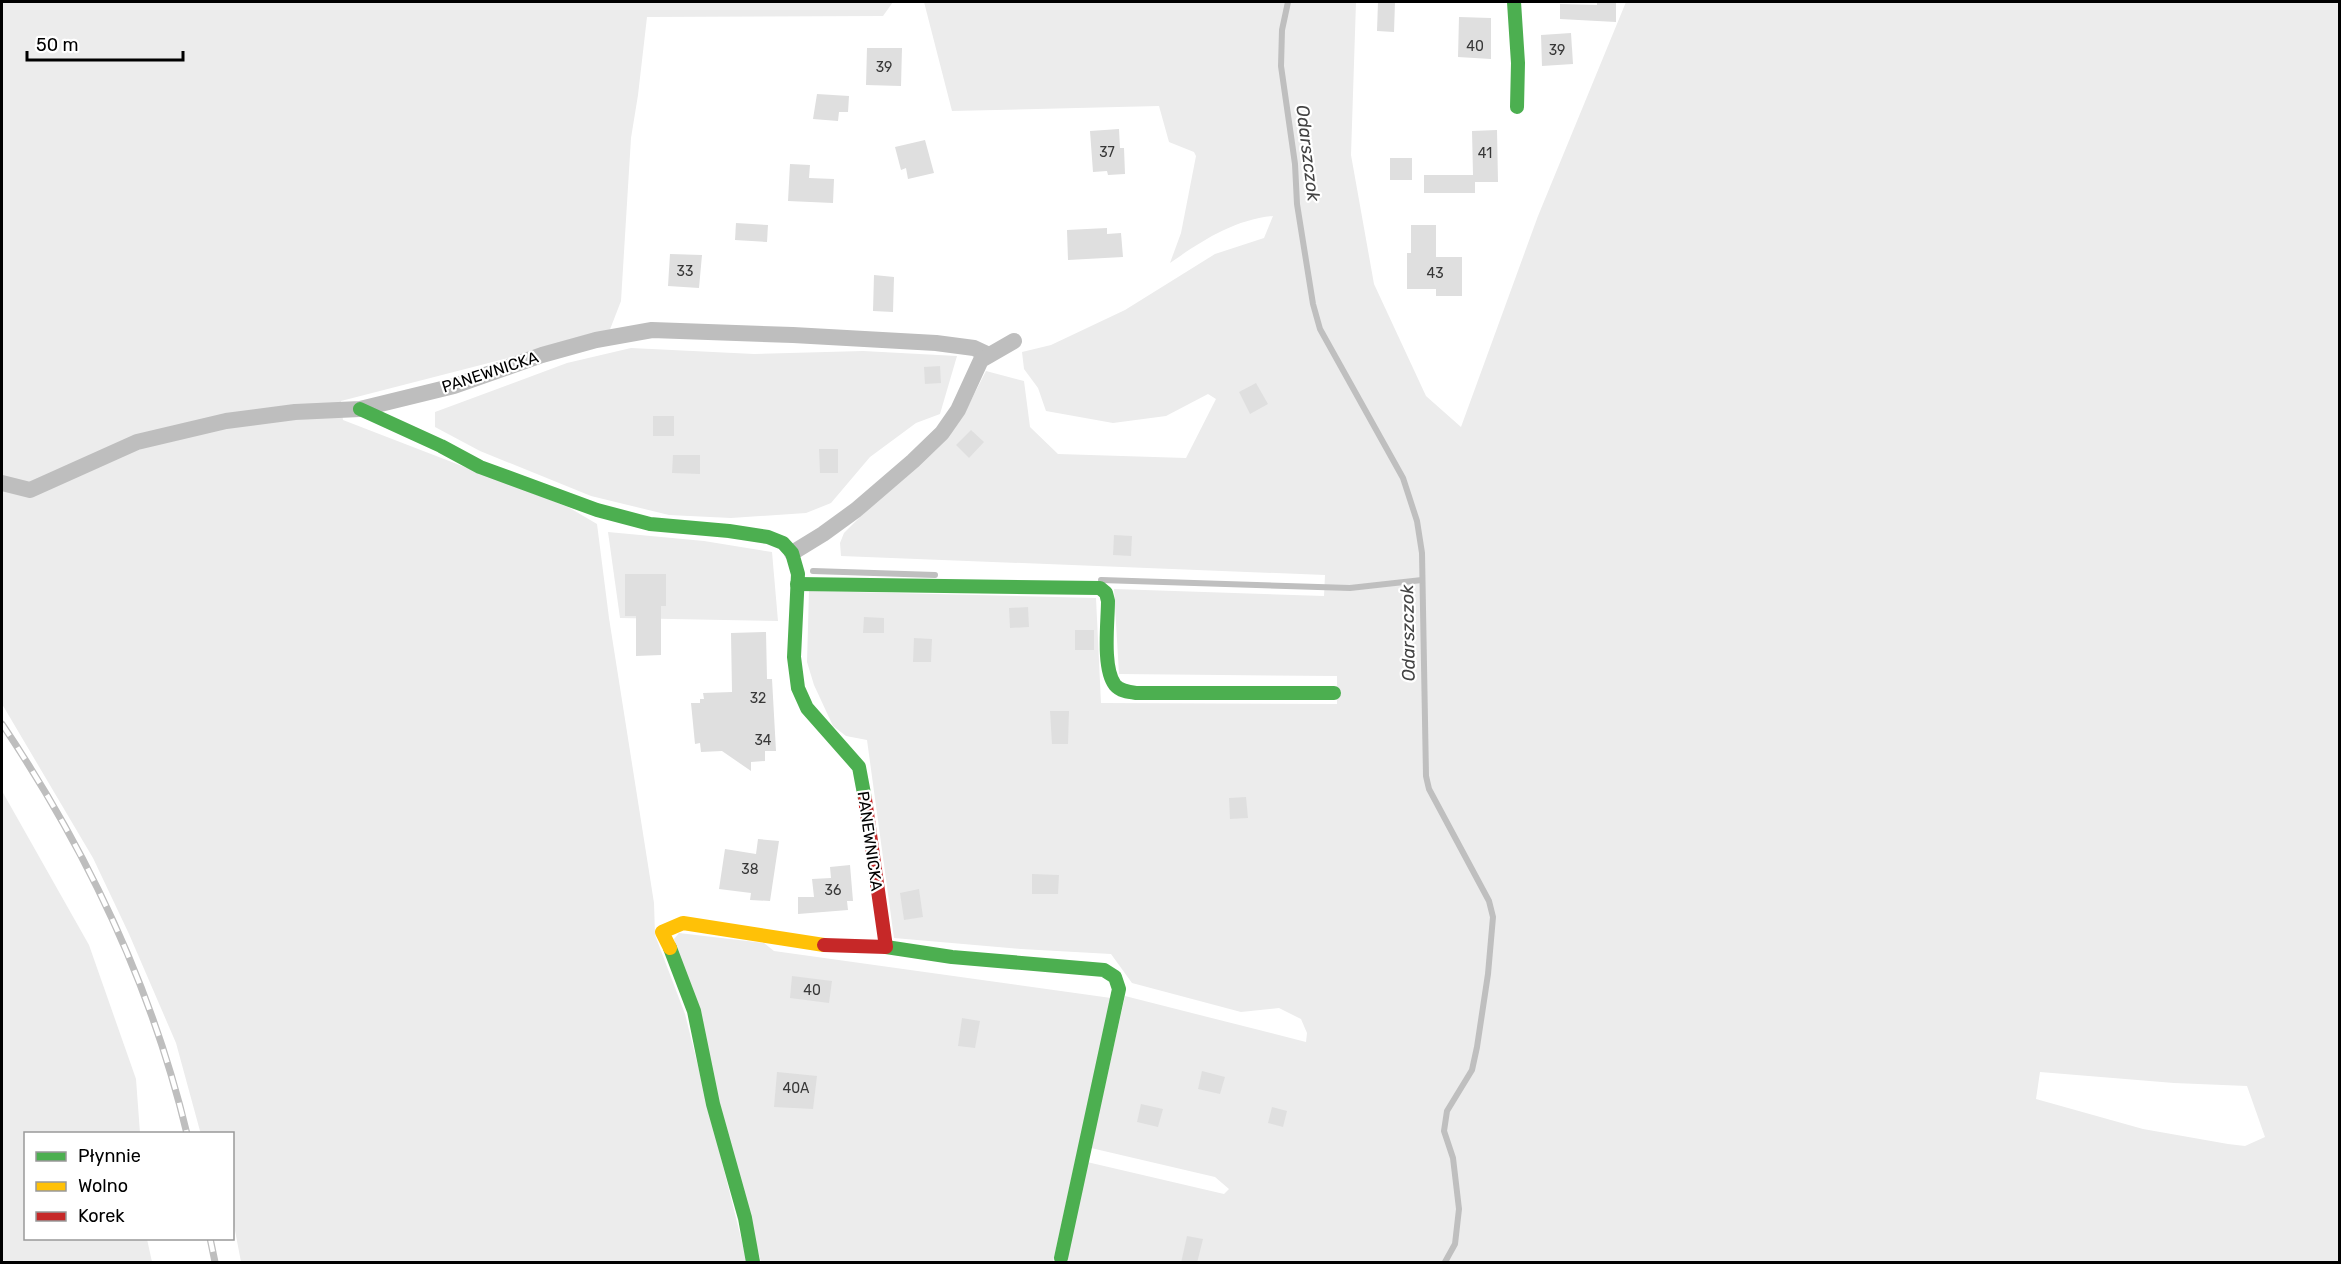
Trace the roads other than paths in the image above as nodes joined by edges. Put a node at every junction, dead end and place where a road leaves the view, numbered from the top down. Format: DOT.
graph roads {
  1 [pos="1514,2"];
  2 [pos="1517,107"];
  3 [pos="1014,341"];
  4 [pos="989,355"];
  5 [pos="360,410"];
  6 [pos="2,483"];
  7 [pos="792,554"];
  8 [pos="797,584"];
  9 [pos="1334,693"];
  10 [pos="886,947"];
  11 [pos="1061,1258"];
  12 [pos="753,1263"];
  1 -- 2 [label="street"];
  3 -- 4 [label="street"];
  4 -- 5 [label="street, PANEWNICKA"];
  4 -- 7 [label="street"];
  5 -- 6 [label="street, PANEWNICKA"];
  5 -- 7 [label="street"];
  7 -- 8 [label="street, PANEWNICKA"];
  8 -- 9 [label="street"];
  8 -- 10 [label="street, PANEWNICKA"];
  10 -- 11 [label="street"];
  10 -- 12 [label="street"];
}
